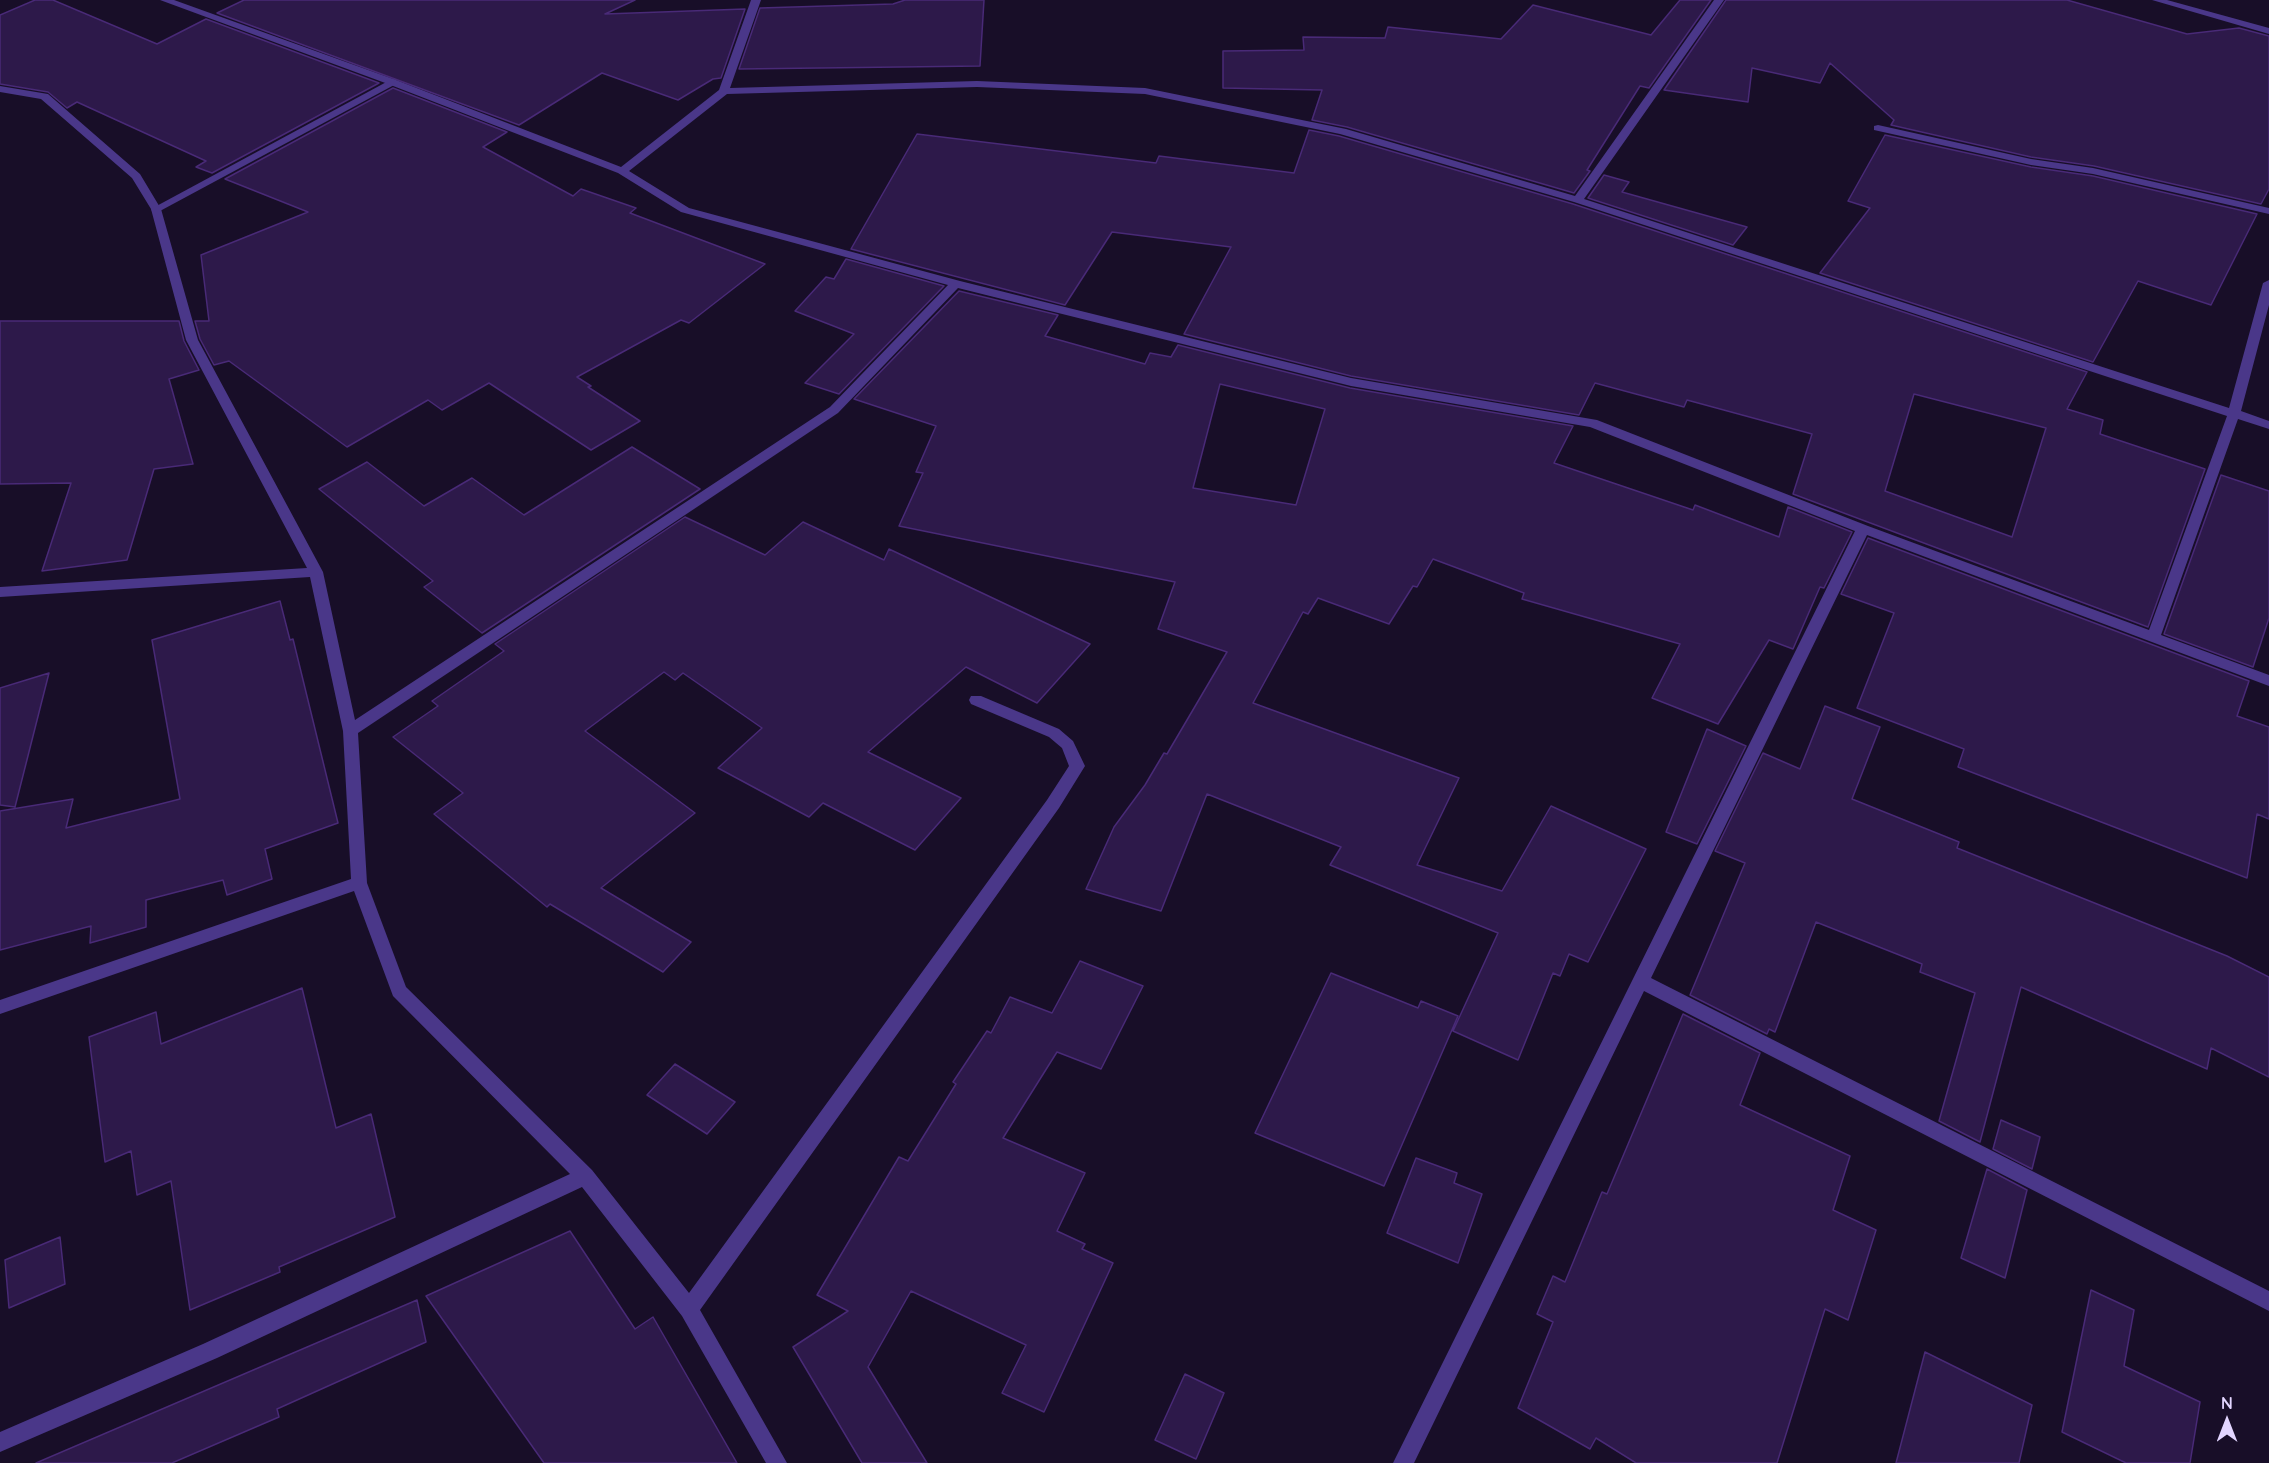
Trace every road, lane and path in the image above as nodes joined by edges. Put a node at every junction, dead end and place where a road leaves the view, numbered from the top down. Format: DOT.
graph roads {
  1 [pos="165,0"];
  2 [pos="756,0"];
  3 [pos="1719,0"];
  4 [pos="2157,0"];
  5 [pos="2269,31"];
  6 [pos="392,82"];
  7 [pos="0,89"];
  8 [pos="724,92"];
  9 [pos="1878,128"];
  10 [pos="622,171"];
  11 [pos="1578,200"];
  12 [pos="156,209"];
  13 [pos="2269,212"];
  14 [pos="2269,283"];
  15 [pos="956,284"];
  16 [pos="2234,413"];
  17 [pos="2269,424"];
  18 [pos="1863,529"];
  19 [pos="316,572"];
  20 [pos="0,592"];
  21 [pos="2153,638"];
  22 [pos="2269,681"];
  23 [pos="976,700"];
  24 [pos="351,731"];
  25 [pos="359,883"];
  26 [pos="1640,981"];
  27 [pos="0,1007"];
  28 [pos="585,1176"];
  29 [pos="2269,1301"];
  30 [pos="689,1309"];
  31 [pos="0,1442"];
  32 [pos="777,1463"];
  33 [pos="1403,1463"];
  1 -- 6 [label="street"];
  2 -- 8 [label="street"];
  3 -- 11 [label="street"];
  4 -- 5 [label="street"];
  6 -- 10 [label="street"];
  6 -- 12 [label="street"];
  7 -- 12 [label="street"];
  8 -- 10 [label="street"];
  8 -- 11 [label="street"];
  9 -- 13 [label="street"];
  10 -- 15 [label="street"];
  11 -- 16 [label="street"];
  12 -- 19 [label="street"];
  14 -- 16 [label="street"];
  15 -- 18 [label="street"];
  15 -- 24 [label="street"];
  16 -- 17 [label="street"];
  16 -- 21 [label="street"];
  18 -- 21 [label="street"];
  18 -- 26 [label="street"];
  19 -- 20 [label="street"];
  19 -- 24 [label="street"];
  21 -- 22 [label="street"];
  23 -- 30 [label="street"];
  24 -- 25 [label="street"];
  25 -- 27 [label="street"];
  25 -- 28 [label="street"];
  26 -- 29 [label="street"];
  26 -- 33 [label="street"];
  28 -- 30 [label="street"];
  28 -- 31 [label="street"];
  30 -- 32 [label="street"];
}
